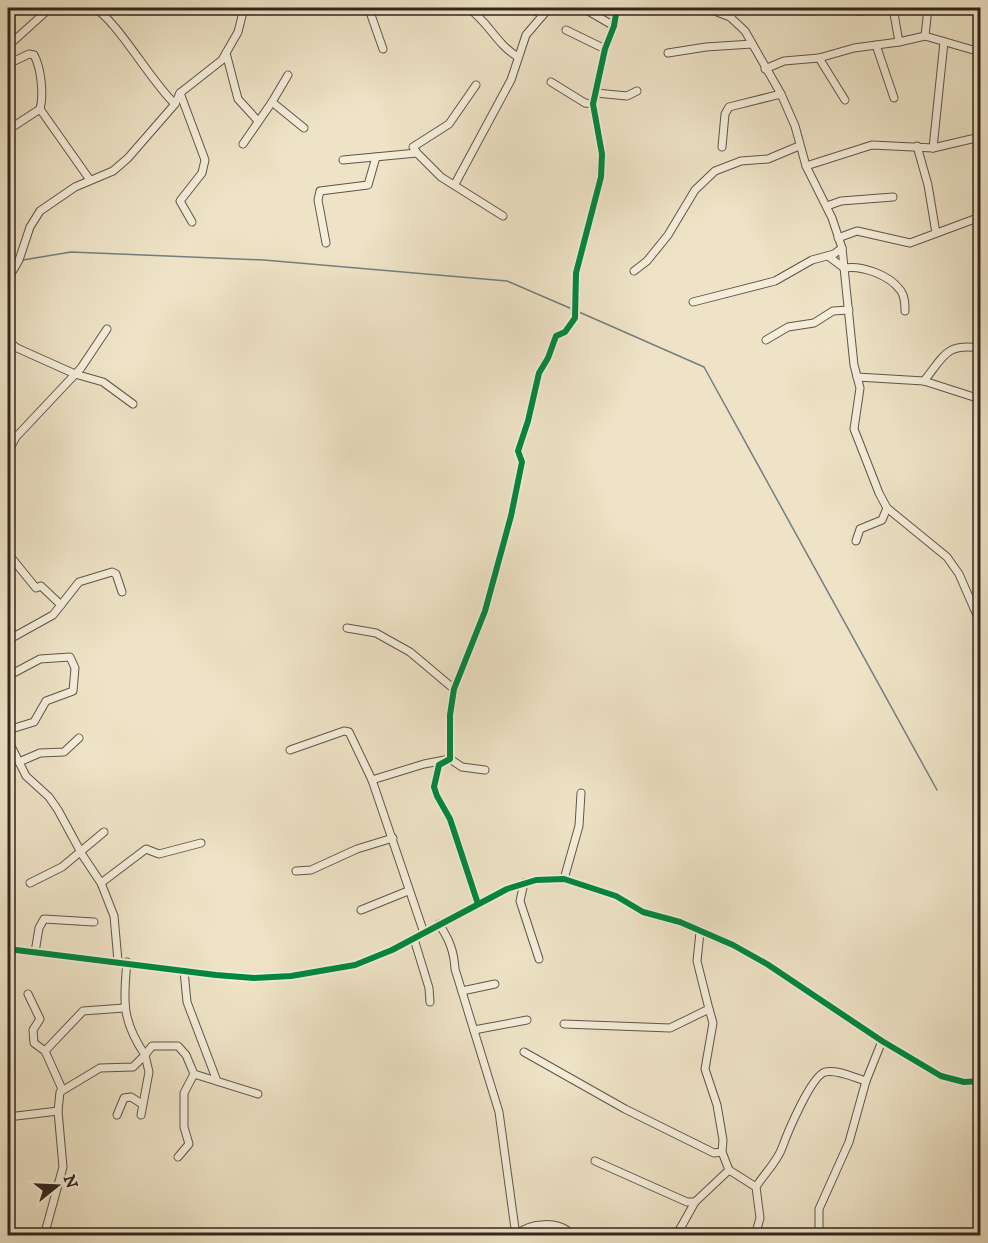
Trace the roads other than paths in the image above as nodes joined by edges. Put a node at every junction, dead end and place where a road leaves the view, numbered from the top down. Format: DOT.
graph roads {
  1 [pos="50,8"];
  2 [pos="94,8"];
  3 [pos="244,8"];
  4 [pos="372,8"];
  5 [pos="468,8"];
  6 [pos="531,8"];
  7 [pos="549,8"];
  8 [pos="583,8"];
  9 [pos="617,8"];
  10 [pos="707,8"];
  11 [pos="736,8"];
  12 [pos="842,8"];
  13 [pos="880,8"];
  14 [pos="893,8"];
  15 [pos="928,8"];
  16 [pos="543,15"];
  17 [pos="730,17"];
  18 [pos="614,26"];
  19 [pos="566,30"];
  20 [pos="925,36"];
  21 [pos="899,42"];
  22 [pos="944,42"];
  23 [pos="752,44"];
  24 [pos="876,45"];
  25 [pos="8,46"];
  26 [pos="383,49"];
  27 [pos="605,49"];
  28 [pos="981,52"];
  29 [pos="226,53"];
  30 [pos="668,53"];
  31 [pos="518,57"];
  32 [pos="819,58"];
  33 [pos="8,63"];
  34 [pos="765,69"];
  35 [pos="288,75"];
  36 [pos="551,82"];
  37 [pos="476,85"];
  38 [pos="637,91"];
  39 [pos="180,93"];
  40 [pos="596,93"];
  41 [pos="781,94"];
  42 [pos="894,98"];
  43 [pos="845,100"];
  44 [pos="272,102"];
  45 [pos="175,104"];
  46 [pos="593,104"];
  47 [pos="40,109"];
  48 [pos="258,120"];
  49 [pos="304,128"];
  50 [pos="8,130"];
  51 [pos="981,137"];
  52 [pos="243,144"];
  53 [pos="917,146"];
  54 [pos="722,147"];
  55 [pos="799,147"];
  56 [pos="933,148"];
  57 [pos="417,153"];
  58 [pos="376,157"];
  59 [pos="343,160"];
  60 [pos="806,166"];
  61 [pos="90,180"];
  62 [pos="455,184"];
  63 [pos="893,196"];
  64 [pos="827,206"];
  65 [pos="503,216"];
  66 [pos="981,217"];
  67 [pos="192,222"];
  68 [pos="936,233"];
  69 [pos="838,238"];
  70 [pos="326,243"];
  71 [pos="842,248"];
  72 [pos="827,256"];
  73 [pos="844,268"];
  74 [pos="634,271"];
  75 [pos="8,279"];
  76 [pos="693,302"];
  77 [pos="849,310"];
  78 [pos="905,310"];
  79 [pos="107,329"];
  80 [pos="766,340"];
  81 [pos="8,341"];
  82 [pos="981,348"];
  83 [pos="75,374"];
  84 [pos="857,377"];
  85 [pos="924,381"];
  86 [pos="981,399"];
  87 [pos="132,404"];
  88 [pos="8,452"];
  89 [pos="887,508"];
  90 [pos="856,541"];
  91 [pos="8,556"];
  92 [pos="122,592"];
  93 [pos="60,604"];
  94 [pos="981,622"];
  95 [pos="347,628"];
  96 [pos="8,640"];
  97 [pos="8,676"];
  98 [pos="454,689"];
  99 [pos="8,730"];
  100 [pos="79,738"];
  101 [pos="8,740"];
  102 [pos="291,750"];
  103 [pos="450,759"];
  104 [pos="19,762"];
  105 [pos="485,770"];
  106 [pos="383,777"];
  107 [pos="372,780"];
  108 [pos="376,792"];
  109 [pos="581,793"];
  110 [pos="104,832"];
  111 [pos="393,838"];
  112 [pos="201,843"];
  113 [pos="80,851"];
  114 [pos="296,871"];
  115 [pos="564,879"];
  116 [pos="30,883"];
  117 [pos="101,883"];
  118 [pos="524,883"];
  119 [pos="408,891"];
  120 [pos="478,904"];
  121 [pos="361,910"];
  122 [pos="94,922"];
  123 [pos="439,924"];
  124 [pos="700,932"];
  125 [pos="424,933"];
  126 [pos="414,939"];
  127 [pos="8,949"];
  128 [pos="35,952"];
  129 [pos="539,959"];
  130 [pos="118,961"];
  131 [pos="127,962"];
  132 [pos="184,971"];
  133 [pos="495,984"];
  134 [pos="462,991"];
  135 [pos="28,994"];
  136 [pos="430,1002"];
  137 [pos="124,1008"];
  138 [pos="709,1009"];
  139 [pos="527,1020"];
  140 [pos="564,1024"];
  141 [pos="474,1030"];
  142 [pos="882,1041"];
  143 [pos="45,1051"];
  144 [pos="524,1052"];
  145 [pos="146,1055"];
  146 [pos="194,1074"];
  147 [pos="217,1081"];
  148 [pos="866,1081"];
  149 [pos="981,1081"];
  150 [pos="62,1089"];
  151 [pos="258,1094"];
  152 [pos="142,1104"];
  153 [pos="58,1111"];
  154 [pos="141,1114"];
  155 [pos="117,1115"];
  156 [pos="8,1117"];
  157 [pos="722,1152"];
  158 [pos="178,1158"];
  159 [pos="595,1161"];
  160 [pos="729,1170"];
  161 [pos="756,1187"];
  162 [pos="695,1202"];
  163 [pos="516,1235"];
  164 [pos="44,1236"];
  165 [pos="573,1236"];
  166 [pos="676,1236"];
  167 [pos="755,1236"];
  168 [pos="819,1236"];
  1 -- 25 [label="street"];
  2 -- 45 [label="street"];
  3 -- 29 [label="street"];
  4 -- 26 [label="street"];
  5 -- 31 [label="street"];
  6 -- 16 [label="street"];
  7 -- 16 [label="street"];
  8 -- 18 [label="street"];
  9 -- 18 [label="street"];
  10 -- 17 [label="street"];
  11 -- 17 [label="street"];
  12 -- 13 [label="street"];
  14 -- 21 [label="street"];
  15 -- 20 [label="street"];
  16 -- 31 [label="street"];
  17 -- 23 [label="street"];
  18 -- 27 [label="street"];
  19 -- 27 [label="street"];
  20 -- 21 [label="street"];
  20 -- 22 [label="street"];
  21 -- 24 [label="street"];
  22 -- 28 [label="street"];
  22 -- 56 [label="street"];
  23 -- 30 [label="street"];
  23 -- 34 [label="street"];
  24 -- 32 [label="street"];
  24 -- 42 [label="street"];
  27 -- 40 [label="street"];
  29 -- 39 [label="street"];
  29 -- 48 [label="street"];
  31 -- 62 [label="street"];
  32 -- 34 [label="street"];
  32 -- 43 [label="street"];
  33 -- 47 [label="street"];
  34 -- 41 [label="street"];
  35 -- 44 [label="street"];
  36 -- 46 [label="street"];
  37 -- 57 [label="street"];
  38 -- 40 [label="street"];
  39 -- 45 [label="street"];
  39 -- 67 [label="street"];
  40 -- 46 [label="street"];
  41 -- 54 [label="street"];
  41 -- 55 [label="street"];
  44 -- 48 [label="street"];
  44 -- 49 [label="street"];
  45 -- 61 [label="street"];
  46 -- 98 [label="street"];
  47 -- 50 [label="street"];
  47 -- 61 [label="street"];
  48 -- 52 [label="street"];
  51 -- 56 [label="street"];
  53 -- 56 [label="street"];
  53 -- 60 [label="street"];
  53 -- 68 [label="street"];
  55 -- 60 [label="street"];
  55 -- 74 [label="street"];
  57 -- 58 [label="street"];
  57 -- 62 [label="street"];
  58 -- 59 [label="street"];
  58 -- 70 [label="street"];
  60 -- 64 [label="street"];
  61 -- 75 [label="street"];
  62 -- 65 [label="street"];
  63 -- 64 [label="street"];
  64 -- 69 [label="street"];
  66 -- 68 [label="street"];
  68 -- 69 [label="street"];
  69 -- 71 [label="street"];
  71 -- 72 [label="street"];
  71 -- 73 [label="street"];
  72 -- 73 [label="street"];
  72 -- 76 [label="street"];
  73 -- 77 [label="street"];
  73 -- 78 [label="street"];
  77 -- 80 [label="street"];
  77 -- 84 [label="street"];
  79 -- 83 [label="street"];
  81 -- 83 [label="street"];
  82 -- 85 [label="street"];
  83 -- 87 [label="street"];
  83 -- 88 [label="street"];
  84 -- 85 [label="street"];
  84 -- 89 [label="street"];
  85 -- 86 [label="street"];
  89 -- 90 [label="street"];
  89 -- 94 [label="street"];
  91 -- 93 [label="street"];
  92 -- 93 [label="street"];
  93 -- 96 [label="street"];
  95 -- 98 [label="street"];
  97 -- 99 [label="street"];
  98 -- 103 [label="street"];
  100 -- 104 [label="street"];
  101 -- 104 [label="street"];
  102 -- 107 [label="street"];
  103 -- 105 [label="street"];
  103 -- 106 [label="street"];
  103 -- 120 [label="street"];
  104 -- 113 [label="street"];
  106 -- 107 [label="street"];
  106 -- 108 [label="street"];
  107 -- 108 [label="street"];
  108 -- 111 [label="street"];
  109 -- 115 [label="street"];
  110 -- 113 [label="street"];
  111 -- 114 [label="street"];
  111 -- 119 [label="street"];
  112 -- 117 [label="street"];
  113 -- 116 [label="street"];
  113 -- 117 [label="street"];
  115 -- 118 [label="street"];
  115 -- 124 [label="street"];
  117 -- 130 [label="street"];
  118 -- 120 [label="street"];
  118 -- 129 [label="street"];
  119 -- 121 [label="street"];
  119 -- 125 [label="street"];
  120 -- 123 [label="street"];
  122 -- 128 [label="street"];
  123 -- 125 [label="street"];
  123 -- 134 [label="street"];
  124 -- 138 [label="street"];
  124 -- 142 [label="street"];
  125 -- 126 [label="street"];
  126 -- 132 [label="street"];
  126 -- 136 [label="street"];
  127 -- 128 [label="street"];
  128 -- 130 [label="street"];
  130 -- 131 [label="street"];
  131 -- 132 [label="street"];
  131 -- 137 [label="street"];
  132 -- 147 [label="street"];
  133 -- 134 [label="street"];
  134 -- 141 [label="street"];
  135 -- 143 [label="street"];
  137 -- 143 [label="street"];
  137 -- 145 [label="street"];
  138 -- 140 [label="street"];
  138 -- 157 [label="street"];
  139 -- 141 [label="street"];
  141 -- 163 [label="street"];
  142 -- 148 [label="street"];
  142 -- 149 [label="street"];
  143 -- 150 [label="street"];
  144 -- 157 [label="street"];
  145 -- 146 [label="street"];
  145 -- 150 [label="street"];
  145 -- 152 [label="street"];
  146 -- 147 [label="street"];
  146 -- 158 [label="street"];
  147 -- 151 [label="street"];
  148 -- 161 [label="street"];
  148 -- 168 [label="street"];
  150 -- 153 [label="street"];
  152 -- 154 [label="street"];
  152 -- 155 [label="street"];
  153 -- 156 [label="street"];
  153 -- 164 [label="street"];
  157 -- 160 [label="street"];
  159 -- 162 [label="street"];
  160 -- 161 [label="street"];
  160 -- 162 [label="street"];
  161 -- 167 [label="street"];
  162 -- 166 [label="street"];
  163 -- 165 [label="street"];
}
